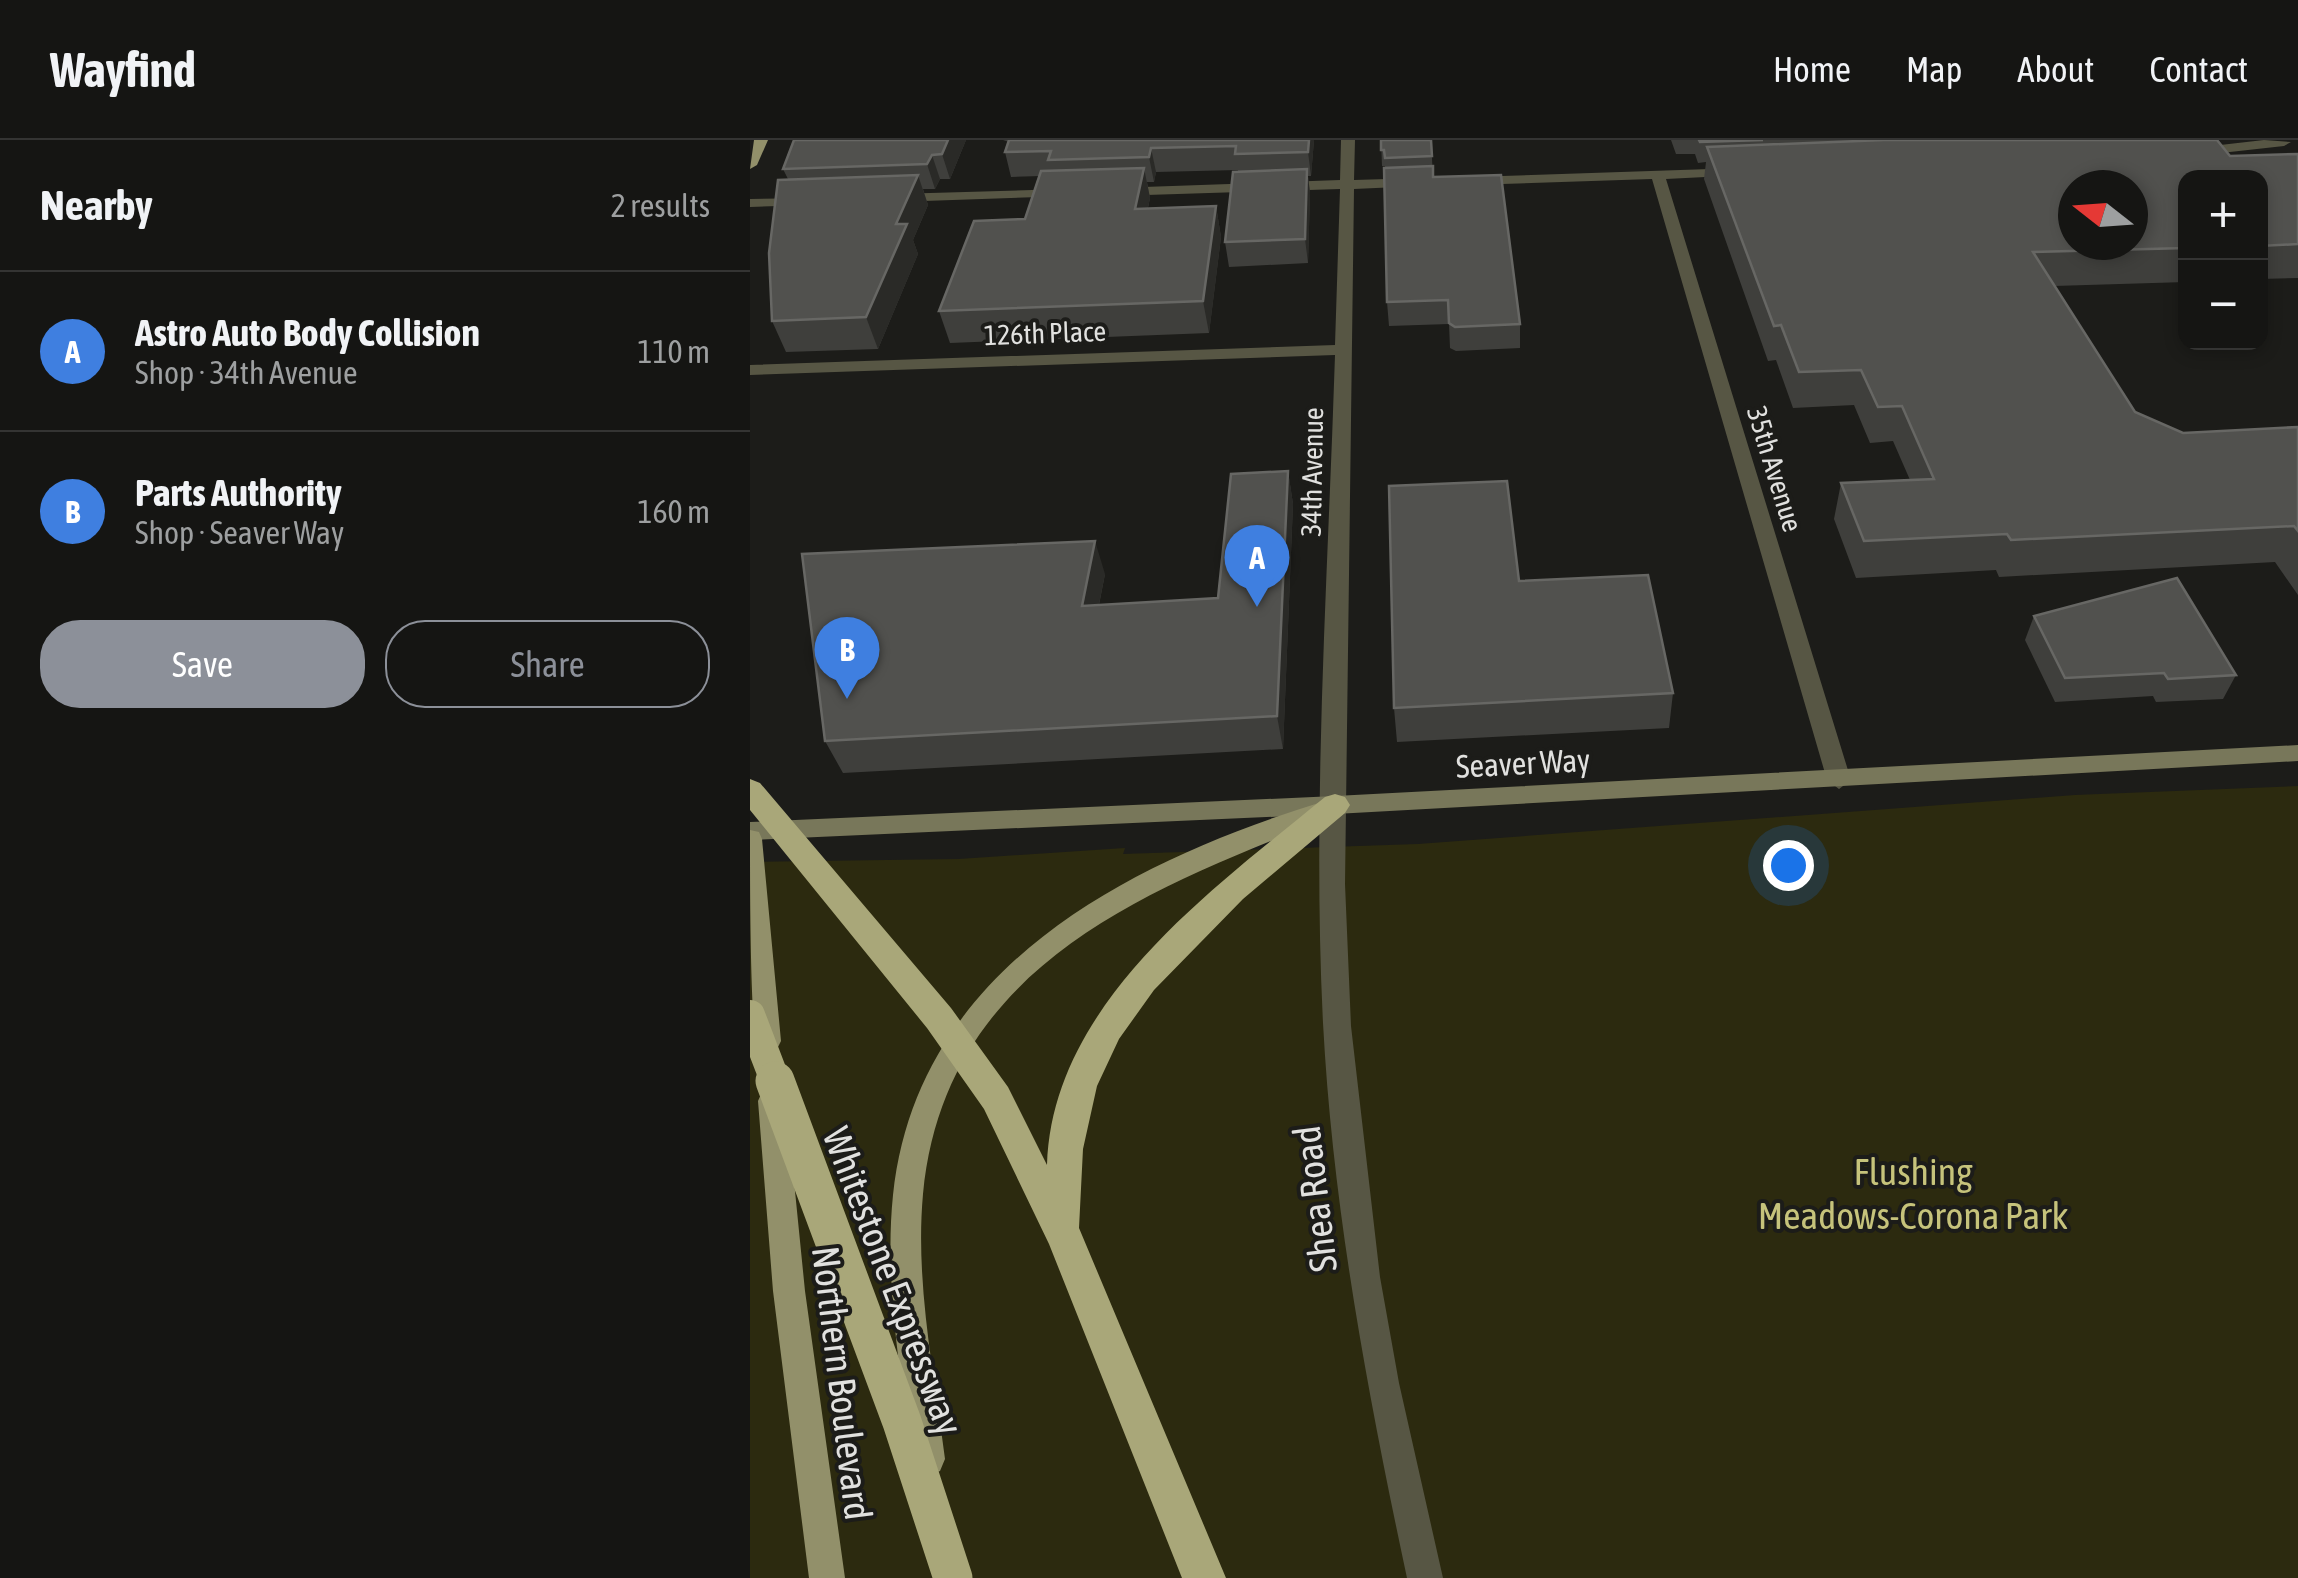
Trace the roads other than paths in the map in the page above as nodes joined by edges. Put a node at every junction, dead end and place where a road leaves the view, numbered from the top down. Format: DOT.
graph roads {
  1 [pos="760,140"];
  2 [pos="1348,140"];
  3 [pos="2286,142"];
  4 [pos="2168,154"];
  5 [pos="750,165"];
  6 [pos="1752,171"];
  7 [pos="1658,175"];
  8 [pos="1348,184"];
  9 [pos="1098,192"];
  10 [pos="1078,193"];
  11 [pos="878,199"];
  12 [pos="818,201"];
  13 [pos="750,203"];
  14 [pos="1342,350"];
  15 [pos="750,370"];
  16 [pos="2298,753"];
  17 [pos="1839,780"];
  18 [pos="750,790"];
  19 [pos="1335,806"];
  20 [pos="783,829"];
  21 [pos="750,830"];
  22 [pos="750,839"];
  23 [pos="750,1015"];
  24 [pos="960,1044"];
  25 [pos="1065,1238"];
  26 [pos="827,1578"];
  27 [pos="941,1578"];
  28 [pos="953,1578"];
  29 [pos="1204,1578"];
  30 [pos="1425,1578"];
  1 -- 5 [label="main road"];
  2 -- 8 [label="street, 34th Avenue"];
  3 -- 4 [label="street"];
  6 -- 7 [label="street"];
  7 -- 8 [label="street"];
  7 -- 17 [label="street, 35th Avenue"];
  8 -- 9 [label="street"];
  8 -- 14 [label="street, 34th Avenue"];
  10 -- 11 [label="street"];
  12 -- 13 [label="street"];
  14 -- 15 [label="street, 126th Place"];
  14 -- 19 [label="street, 34th Avenue"];
  16 -- 17 [label="main road, Seaver Way"];
  17 -- 19 [label="main road, Seaver Way"];
  18 -- 20 [label="highway"];
  19 -- 20 [label="main road, Seaver Way"];
  19 -- 24 [label="main road"];
  19 -- 25 [label="highway"];
  19 -- 30 [label="street, Shea Road"];
  20 -- 21 [label="main road, Seaver Way"];
  20 -- 24 [label="highway"];
  22 -- 26 [label="main road, Northern Boulevard"];
  23 -- 28 [label="highway, Whitestone Expressway, bridge"];
  24 -- 25 [label="highway"];
  24 -- 27 [label="main road"];
  25 -- 29 [label="highway"];
}
